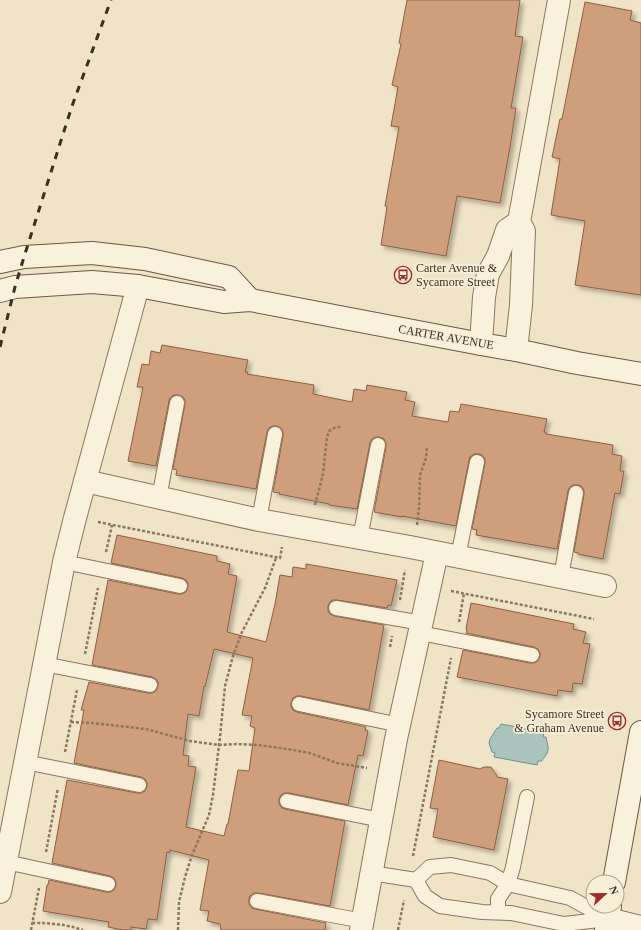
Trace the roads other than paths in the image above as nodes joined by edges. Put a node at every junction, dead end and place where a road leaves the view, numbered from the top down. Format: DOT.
graph roads {
  1 [pos="559,0"];
  2 [pos="520,222"];
  3 [pos="0,262"];
  4 [pos="138,286"];
  5 [pos="8,289"];
  6 [pos="250,300"];
  7 [pos="481,344"];
  8 [pos="516,350"];
  9 [pos="641,374"];
  10 [pos="177,403"];
  11 [pos="275,434"];
  12 [pos="378,445"];
  13 [pos="477,462"];
  14 [pos="85,481"];
  15 [pos="576,493"];
  16 [pos="159,498"];
  17 [pos="259,520"];
  18 [pos="360,538"];
  19 [pos="437,553"];
  20 [pos="458,557"];
  21 [pos="64,562"];
  22 [pos="561,577"];
  23 [pos="180,586"];
  24 [pos="605,586"];
  25 [pos="336,608"];
  26 [pos="421,628"];
  27 [pos="532,655"];
  28 [pos="44,664"];
  29 [pos="150,685"];
  30 [pos="299,704"];
  31 [pos="400,725"];
  32 [pos="641,732"];
  33 [pos="25,762"];
  34 [pos="139,785"];
  35 [pos="527,797"];
  36 [pos="287,801"];
  37 [pos="381,820"];
  38 [pos="6,862"];
  39 [pos="371,873"];
  40 [pos="615,874"];
  41 [pos="412,880"];
  42 [pos="108,884"];
  43 [pos="508,884"];
  44 [pos="0,892"];
  45 [pos="257,901"];
  46 [pos="498,912"];
  47 [pos="608,918"];
  48 [pos="362,925"];
  49 [pos="641,927"];
  1 -- 2 [label="street"];
  2 -- 7 [label="street"];
  2 -- 8 [label="street"];
  3 -- 6 [label="street"];
  4 -- 5 [label="street, CARTER AVENUE"];
  4 -- 6 [label="street, CARTER AVENUE"];
  4 -- 14 [label="street"];
  6 -- 7 [label="street, CARTER AVENUE"];
  7 -- 8 [label="street, CARTER AVENUE"];
  8 -- 9 [label="street, CARTER AVENUE"];
  10 -- 16 [label="lane"];
  11 -- 17 [label="lane"];
  12 -- 18 [label="lane"];
  13 -- 20 [label="lane"];
  14 -- 16 [label="street"];
  14 -- 21 [label="street"];
  15 -- 22 [label="lane"];
  16 -- 17 [label="street"];
  17 -- 18 [label="street"];
  18 -- 19 [label="street"];
  19 -- 20 [label="street"];
  19 -- 26 [label="street"];
  20 -- 22 [label="street"];
  21 -- 23 [label="lane"];
  21 -- 28 [label="street"];
  22 -- 24 [label="street"];
  25 -- 26 [label="lane"];
  26 -- 27 [label="lane"];
  26 -- 31 [label="street"];
  28 -- 29 [label="lane"];
  28 -- 33 [label="street"];
  30 -- 31 [label="lane"];
  31 -- 37 [label="street"];
  32 -- 40 [label="street"];
  33 -- 34 [label="lane"];
  33 -- 38 [label="street"];
  35 -- 43 [label="lane"];
  36 -- 37 [label="lane"];
  37 -- 39 [label="street"];
  38 -- 42 [label="lane"];
  38 -- 44 [label="street"];
  39 -- 41 [label="lane"];
  39 -- 48 [label="street"];
  41 -- 43 [label="lane"];
  41 -- 46 [label="lane"];
  43 -- 46 [label="lane"];
  43 -- 47 [label="lane"];
  45 -- 48 [label="lane"];
  46 -- 47 [label="lane"];
  47 -- 49 [label="street"];
}
